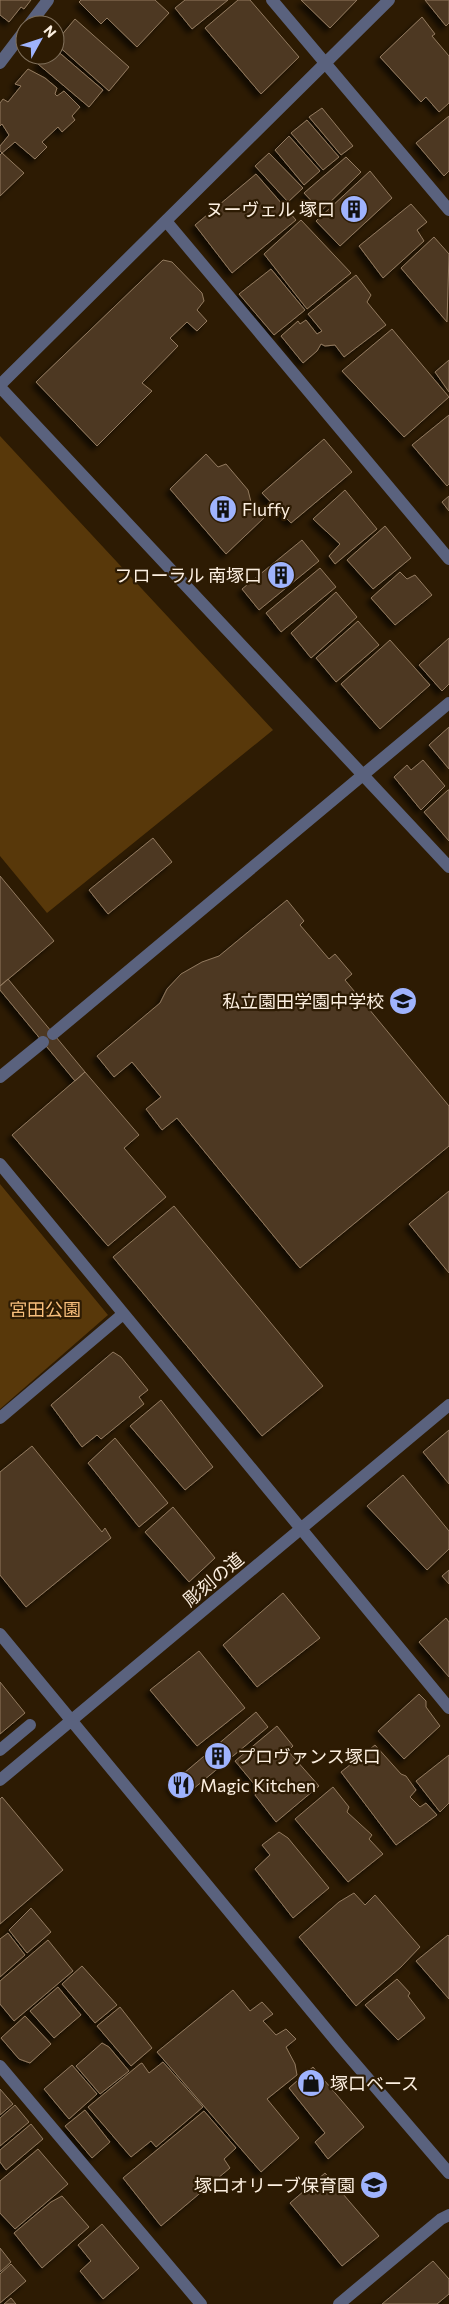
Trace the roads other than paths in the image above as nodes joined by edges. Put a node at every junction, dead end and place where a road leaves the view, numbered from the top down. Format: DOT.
graph roads {
  1 [pos="48,0"];
  2 [pos="272,0"];
  3 [pos="389,0"];
  4 [pos="37,15"];
  5 [pos="15,43"];
  6 [pos="0,63"];
  7 [pos="326,63"];
  8 [pos="449,210"];
  9 [pos="166,221"];
  10 [pos="0,386"];
  11 [pos="449,559"];
  12 [pos="449,704"];
  13 [pos="363,775"];
  14 [pos="449,867"];
  15 [pos="0,1077"];
  16 [pos="0,1164"];
  17 [pos="123,1314"];
  18 [pos="449,1404"];
  19 [pos="0,1418"];
  20 [pos="300,1529"];
  21 [pos="0,1634"];
  22 [pos="449,1708"];
  23 [pos="71,1721"];
  24 [pos="30,1725"];
  25 [pos="0,1750"];
  26 [pos="0,1780"];
  27 [pos="0,2066"];
  28 [pos="449,2173"];
  29 [pos="449,2215"];
  30 [pos="201,2304"];
  31 [pos="339,2304"];
  1 -- 4 [label="street"];
  2 -- 7 [label="street"];
  3 -- 7 [label="street"];
  5 -- 6 [label="street"];
  7 -- 8 [label="street"];
  7 -- 9 [label="street"];
  9 -- 10 [label="street"];
  9 -- 11 [label="street"];
  10 -- 13 [label="street"];
  12 -- 13 [label="street"];
  13 -- 14 [label="street"];
  13 -- 15 [label="street"];
  16 -- 17 [label="street"];
  17 -- 19 [label="street"];
  17 -- 20 [label="street"];
  18 -- 20 [label="street, 彫刻の道"];
  20 -- 22 [label="street"];
  20 -- 23 [label="street, 彫刻の道"];
  21 -- 23 [label="street"];
  23 -- 26 [label="street, 彫刻の道"];
  23 -- 28 [label="street"];
  24 -- 25 [label="street"];
  27 -- 30 [label="street"];
  29 -- 31 [label="street"];
}
